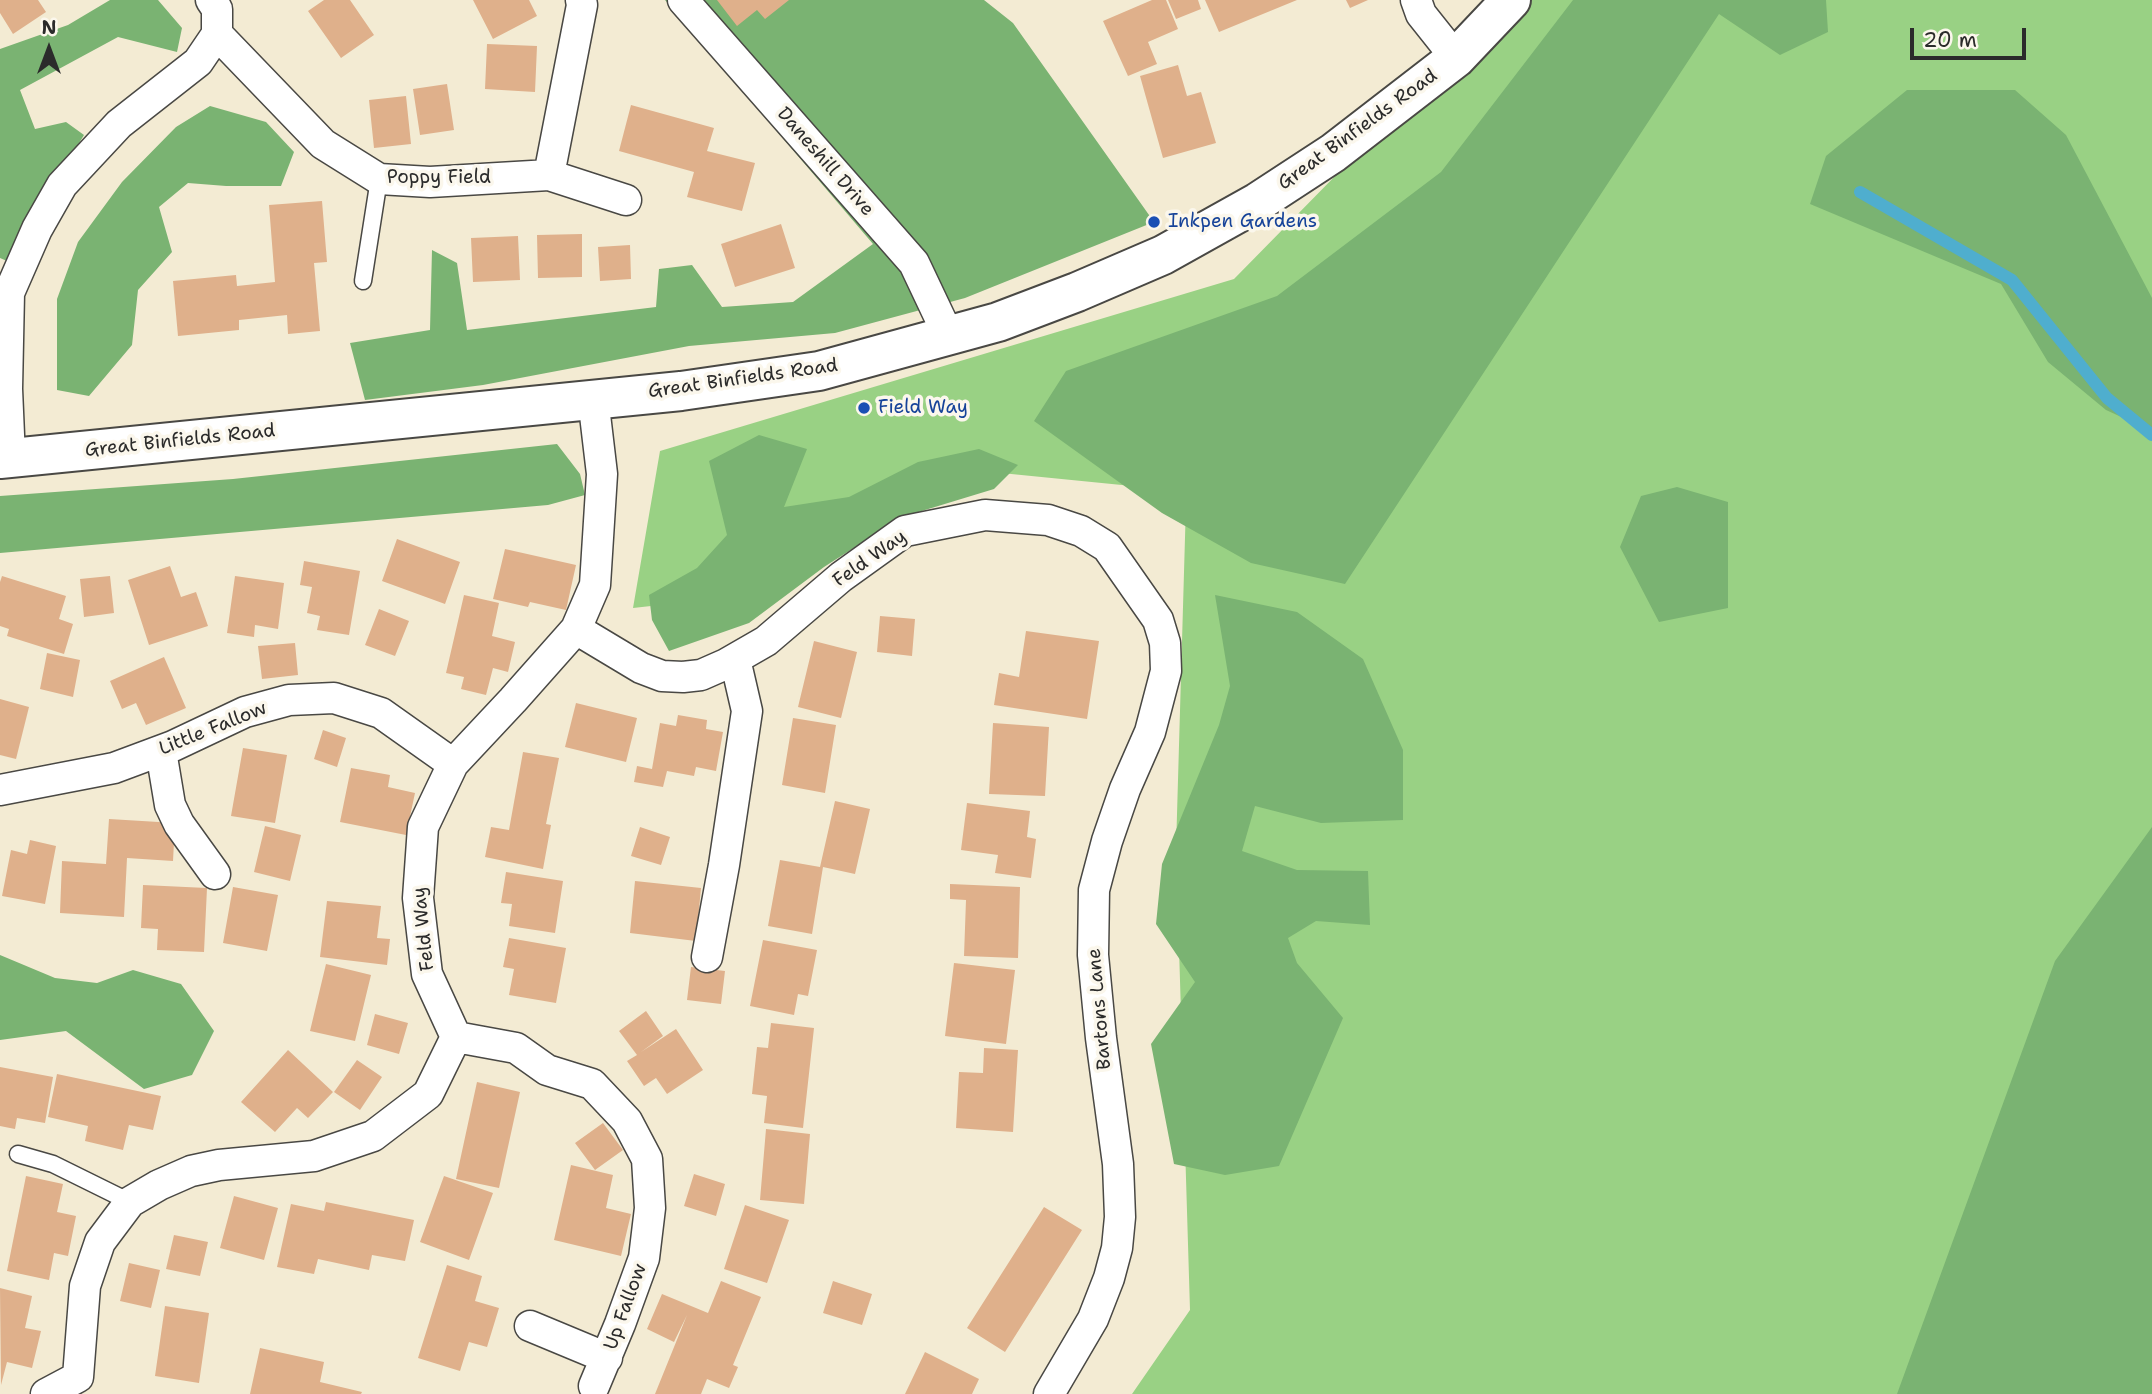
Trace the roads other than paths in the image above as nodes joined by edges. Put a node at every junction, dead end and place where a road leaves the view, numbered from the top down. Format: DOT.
graph roads {
  1 [pos="211,0"];
  2 [pos="683,0"];
  3 [pos="1416,0"];
  4 [pos="1511,0"];
  5 [pos="584,2"];
  6 [pos="217,34"];
  7 [pos="1456,58"];
  8 [pos="549,175"];
  9 [pos="379,179"];
  10 [pos="626,200"];
  11 [pos="363,281"];
  12 [pos="948,337"];
  13 [pos="593,398"];
  14 [pos="5,459"];
  15 [pos="1158,620"];
  16 [pos="576,629"];
  17 [pos="735,659"];
  18 [pos="161,751"];
  19 [pos="453,764"];
  20 [pos="0,790"];
  21 [pos="215,874"];
  22 [pos="707,957"];
  23 [pos="456,1037"];
  24 [pos="18,1154"];
  25 [pos="130,1202"];
  26 [pos="530,1326"];
  27 [pos="607,1358"];
  28 [pos="87,1386"];
  29 [pos="594,1386"];
  30 [pos="46,1394"];
  31 [pos="1049,1394"];
  1 -- 6 [label="street"];
  2 -- 12 [label="street, Daneshill Drive"];
  3 -- 7 [label="street"];
  4 -- 7 [label="street, Great Binfields Road"];
  5 -- 8 [label="street"];
  6 -- 9 [label="street, Poppy Field"];
  6 -- 14 [label="street"];
  7 -- 12 [label="street, Great Binfields Road"];
  8 -- 9 [label="street, Poppy Field"];
  8 -- 10 [label="street, Poppy Field"];
  9 -- 11 [label="lane"];
  12 -- 13 [label="street, Great Binfields Road"];
  13 -- 14 [label="street, Great Binfields Road"];
  13 -- 16 [label="street, Feld Way"];
  15 -- 17 [label="street, Feld Way"];
  15 -- 31 [label="street, Bartons Lane"];
  16 -- 17 [label="street, Feld Way"];
  16 -- 19 [label="street, Feld Way"];
  17 -- 22 [label="street"];
  18 -- 19 [label="street, Little Fallow"];
  18 -- 20 [label="street, Little Fallow"];
  18 -- 21 [label="street"];
  19 -- 23 [label="street, Feld Way"];
  23 -- 25 [label="street"];
  23 -- 27 [label="street, Up Fallow"];
  24 -- 25 [label="lane"];
  25 -- 28 [label="street"];
  26 -- 27 [label="street, Up Fallow"];
  27 -- 29 [label="street, Up Fallow"];
  28 -- 30 [label="street"];
}
